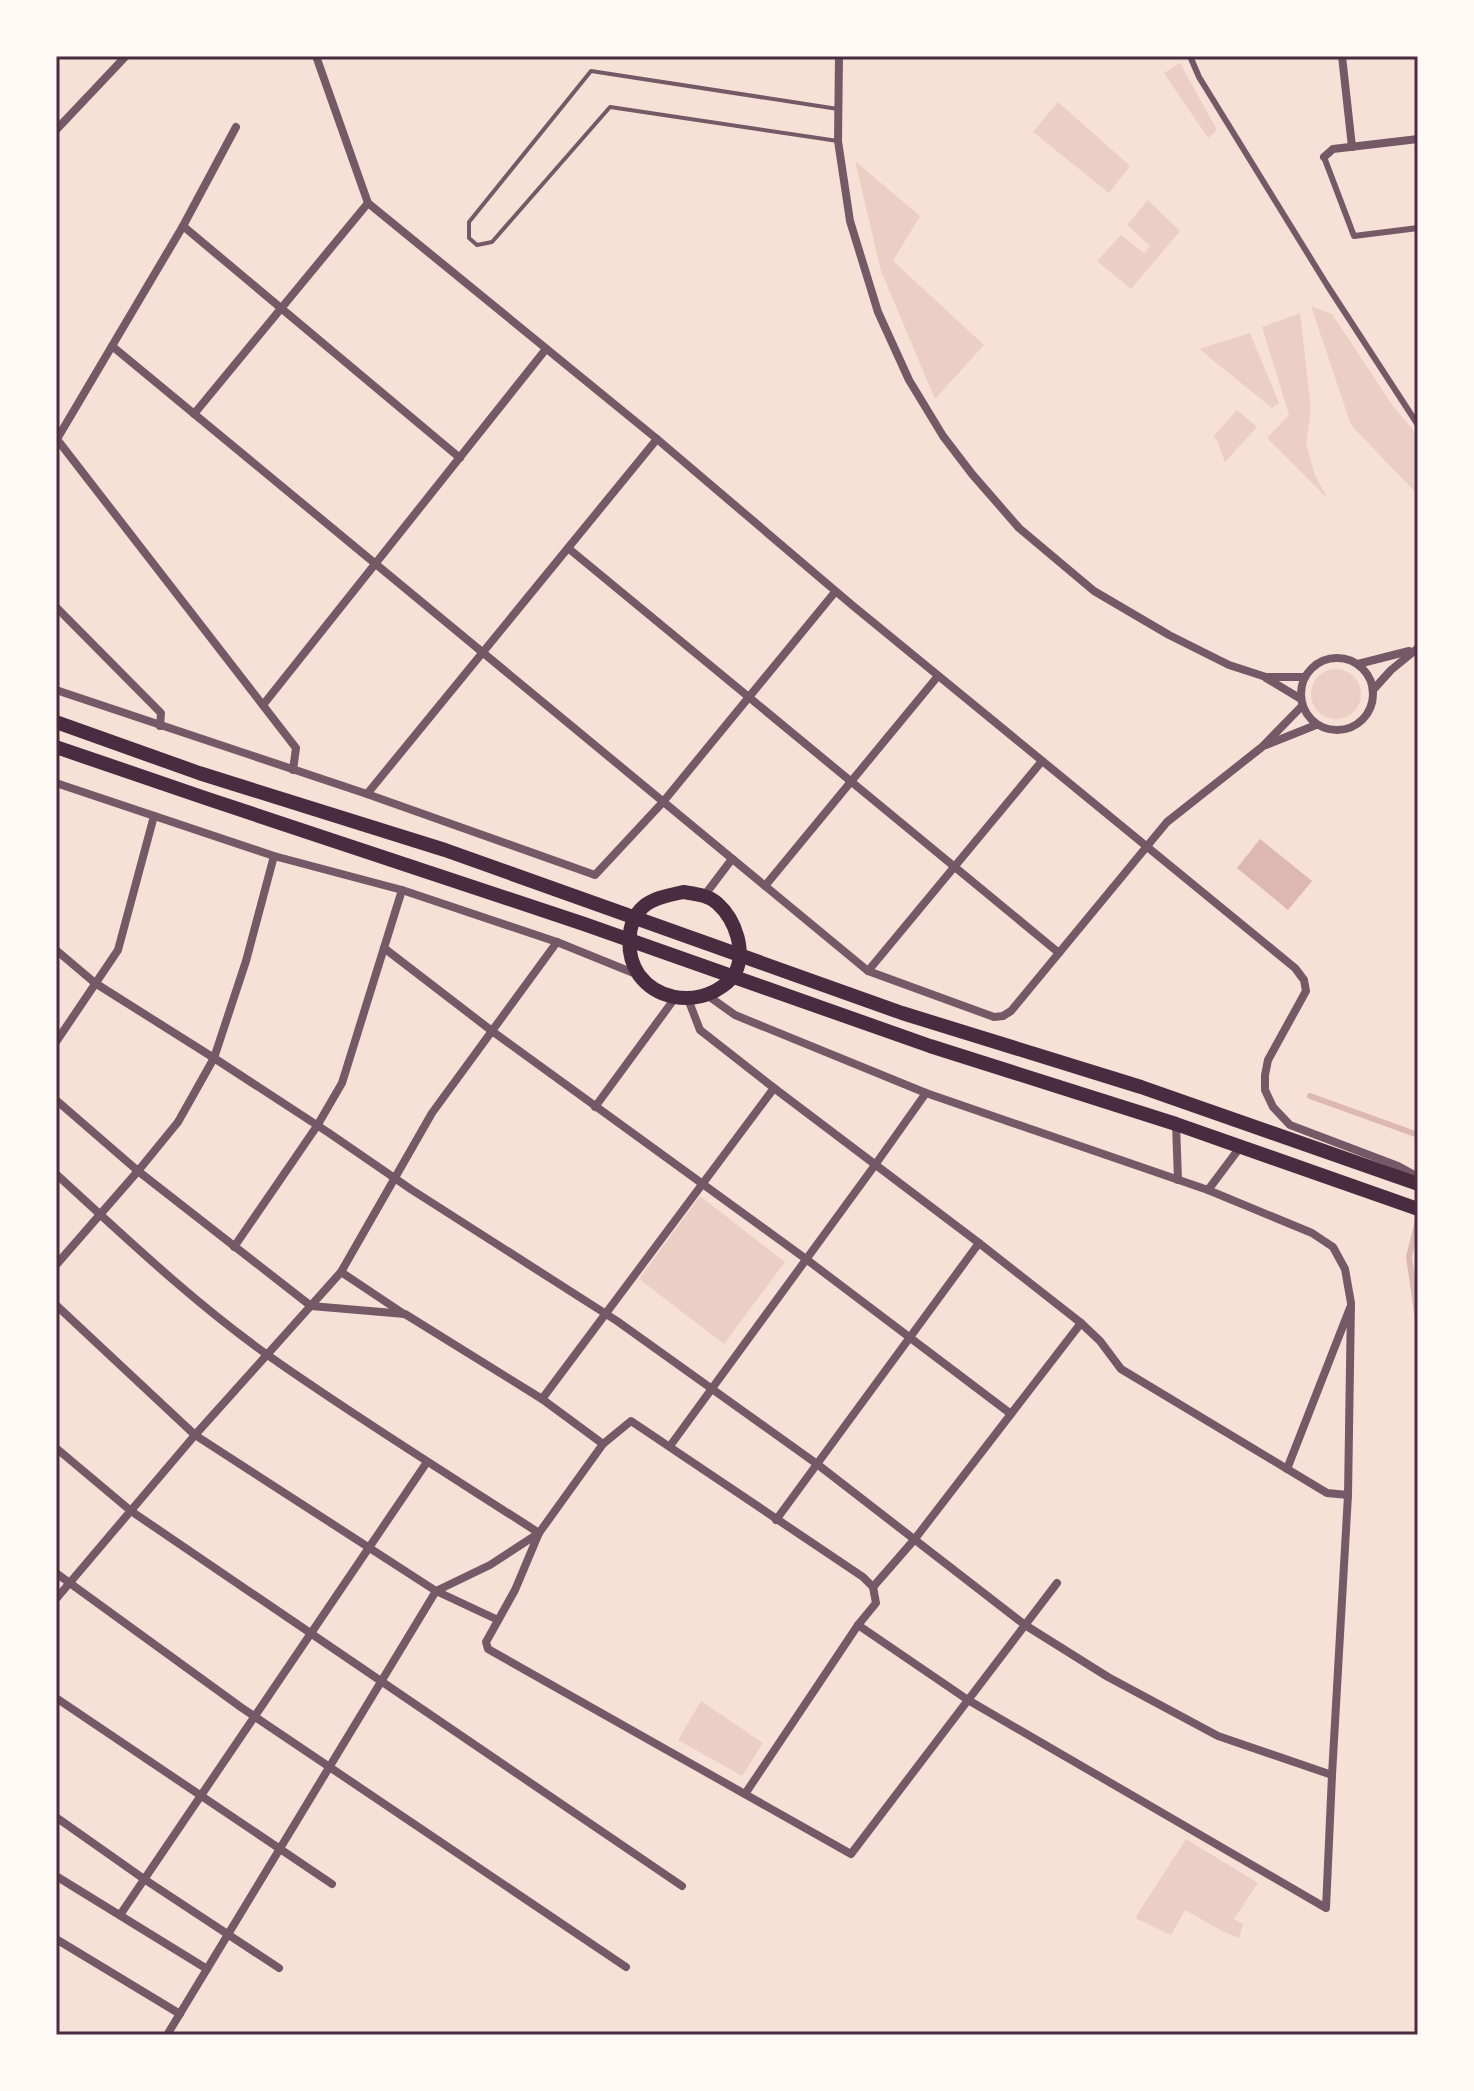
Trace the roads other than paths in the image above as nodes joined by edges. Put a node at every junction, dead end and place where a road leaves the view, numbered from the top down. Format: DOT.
graph roads {
  1 [pos="126,56"];
  2 [pos="316,56"];
  3 [pos="839,56"];
  4 [pos="1190,56"];
  5 [pos="1342,56"];
  6 [pos="838,109"];
  7 [pos="58,124"];
  8 [pos="236,127"];
  9 [pos="1418,139"];
  10 [pos="838,141"];
  11 [pos="1352,147"];
  12 [pos="1324,157"];
  13 [pos="368,203"];
  14 [pos="183,226"];
  15 [pos="1418,228"];
  16 [pos="282,309"];
  17 [pos="112,346"];
  18 [pos="546,349"];
  19 [pos="194,414"];
  20 [pos="1418,425"];
  21 [pos="57,438"];
  22 [pos="657,439"];
  23 [pos="460,458"];
  24 [pos="568,548"];
  25 [pos="376,564"];
  26 [pos="835,592"];
  27 [pos="56,607"];
  28 [pos="1416,649"];
  29 [pos="483,652"];
  30 [pos="1358,664"];
  31 [pos="938,676"];
  32 [pos="1266,677"];
  33 [pos="1304,677"];
  34 [pos="56,690"];
  35 [pos="1373,690"];
  36 [pos="749,697"];
  37 [pos="1301,702"];
  38 [pos="263,705"];
  39 [pos="56,722"];
  40 [pos="1316,725"];
  41 [pos="160,726"];
  42 [pos="56,747"];
  43 [pos="1262,747"];
  44 [pos="1042,761"];
  45 [pos="293,770"];
  46 [pos="852,782"];
  47 [pos="56,783"];
  48 [pos="367,794"];
  49 [pos="663,802"];
  50 [pos="154,816"];
  51 [pos="1147,845"];
  52 [pos="274,856"];
  53 [pos="732,859"];
  54 [pos="954,868"];
  55 [pos="765,886"];
  56 [pos="402,890"];
  57 [pos="704,896"];
  58 [pos="635,918"];
  59 [pos="628,940"];
  60 [pos="557,942"];
  61 [pos="384,948"];
  62 [pos="56,950"];
  63 [pos="1059,953"];
  64 [pos="741,955"];
  65 [pos="868,971"];
  66 [pos="639,975"];
  67 [pos="734,977"];
  68 [pos="95,983"];
  69 [pos="707,995"];
  70 [pos="682,998"];
  71 [pos="492,1031"];
  72 [pos="56,1042"];
  73 [pos="214,1058"];
  74 [pos="774,1088"];
  75 [pos="926,1093"];
  76 [pos="56,1100"];
  77 [pos="595,1107"];
  78 [pos="1176,1124"];
  79 [pos="317,1126"];
  80 [pos="1241,1146"];
  81 [pos="875,1165"];
  82 [pos="138,1171"];
  83 [pos="56,1174"];
  84 [pos="396,1179"];
  85 [pos="1178,1180"];
  86 [pos="1417,1181"];
  87 [pos="702,1185"];
  88 [pos="1208,1190"];
  89 [pos="1413,1207"];
  90 [pos="100,1214"];
  91 [pos="979,1243"];
  92 [pos="234,1247"];
  93 [pos="806,1259"];
  94 [pos="56,1265"];
  95 [pos="341,1272"];
  96 [pos="1351,1303"];
  97 [pos="56,1305"];
  98 [pos="311,1306"];
  99 [pos="405,1314"];
  100 [pos="605,1315"];
  101 [pos="1081,1323"];
  102 [pos="909,1339"];
  103 [pos="268,1355"];
  104 [pos="712,1388"];
  105 [pos="542,1399"];
  106 [pos="1011,1414"];
  107 [pos="195,1435"];
  108 [pos="603,1444"];
  109 [pos="670,1446"];
  110 [pos="56,1448"];
  111 [pos="427,1462"];
  112 [pos="817,1464"];
  113 [pos="1287,1469"];
  114 [pos="1348,1495"];
  115 [pos="131,1511"];
  116 [pos="776,1520"];
  117 [pos="539,1533"];
  118 [pos="914,1540"];
  119 [pos="369,1548"];
  120 [pos="56,1573"];
  121 [pos="1057,1583"];
  122 [pos="69,1584"];
  123 [pos="873,1587"];
  124 [pos="436,1591"];
  125 [pos="56,1599"];
  126 [pos="498,1620"];
  127 [pos="858,1625"];
  128 [pos="1025,1625"];
  129 [pos="310,1634"];
  130 [pos="382,1681"];
  131 [pos="56,1698"];
  132 [pos="968,1700"];
  133 [pos="255,1716"];
  134 [pos="330,1766"];
  135 [pos="1332,1775"];
  136 [pos="745,1794"];
  137 [pos="201,1796"];
  138 [pos="56,1817"];
  139 [pos="280,1850"];
  140 [pos="56,1876"];
  141 [pos="144,1879"];
  142 [pos="332,1884"];
  143 [pos="682,1886"];
  144 [pos="120,1915"];
  145 [pos="228,1935"];
  146 [pos="56,1939"];
  147 [pos="626,1967"];
  148 [pos="279,1968"];
  149 [pos="207,1969"];
  150 [pos="180,2014"];
  151 [pos="167,2035"];
  1 -- 7 [label="street"];
  2 -- 13 [label="street"];
  3 -- 6 [label="street"];
  4 -- 20 [label="street"];
  5 -- 11 [label="street"];
  6 -- 10 [label="street"];
  6 -- 10 [label="lane"];
  8 -- 14 [label="street"];
  9 -- 11 [label="street"];
  10 -- 32 [label="street"];
  11 -- 12 [label="street"];
  12 -- 15 [label="street"];
  13 -- 16 [label="street"];
  13 -- 18 [label="street"];
  14 -- 16 [label="street"];
  14 -- 17 [label="street"];
  16 -- 19 [label="street"];
  16 -- 23 [label="street"];
  17 -- 19 [label="street"];
  17 -- 21 [label="street"];
  18 -- 22 [label="street"];
  18 -- 23 [label="street"];
  19 -- 25 [label="street"];
  21 -- 38 [label="street"];
  22 -- 24 [label="street"];
  22 -- 26 [label="street"];
  23 -- 25 [label="street"];
  24 -- 29 [label="street"];
  24 -- 36 [label="street"];
  25 -- 29 [label="street"];
  25 -- 38 [label="street"];
  26 -- 31 [label="street"];
  26 -- 36 [label="street"];
  27 -- 41 [label="street"];
  28 -- 30 [label="street"];
  28 -- 35 [label="street"];
  29 -- 48 [label="street"];
  29 -- 49 [label="street"];
  30 -- 33 [label="street"];
  30 -- 35 [label="street"];
  31 -- 44 [label="street"];
  31 -- 46 [label="street"];
  32 -- 33 [label="street"];
  32 -- 37 [label="street"];
  33 -- 37 [label="street"];
  34 -- 41 [label="street"];
  35 -- 40 [label="street"];
  36 -- 46 [label="street"];
  36 -- 49 [label="street"];
  37 -- 40 [label="street"];
  37 -- 43 [label="street"];
  38 -- 45 [label="street"];
  39 -- 58 [label="highway"];
  40 -- 43 [label="street"];
  41 -- 45 [label="street"];
  42 -- 59 [label="highway"];
  43 -- 51 [label="street"];
  44 -- 51 [label="street"];
  44 -- 54 [label="street"];
  45 -- 48 [label="street"];
  46 -- 54 [label="street"];
  46 -- 55 [label="street"];
  47 -- 50 [label="street"];
  48 -- 49 [label="street"];
  49 -- 53 [label="street"];
  50 -- 52 [label="street"];
  50 -- 68 [label="street"];
  51 -- 63 [label="street"];
  51 -- 86 [label="street"];
  52 -- 56 [label="street"];
  52 -- 73 [label="street"];
  53 -- 55 [label="street"];
  53 -- 57 [label="street"];
  54 -- 63 [label="street"];
  54 -- 65 [label="street"];
  55 -- 65 [label="street"];
  56 -- 60 [label="street"];
  56 -- 61 [label="street"];
  57 -- 58 [label="highway"];
  57 -- 64 [label="highway"];
  58 -- 59 [label="highway"];
  58 -- 64 [label="highway"];
  59 -- 66 [label="highway"];
  59 -- 67 [label="highway"];
  60 -- 66 [label="street"];
  60 -- 71 [label="street"];
  61 -- 71 [label="street"];
  61 -- 79 [label="street"];
  62 -- 68 [label="street"];
  63 -- 65 [label="street"];
  64 -- 67 [label="highway"];
  64 -- 86 [label="highway"];
  66 -- 70 [label="highway"];
  67 -- 69 [label="highway"];
  67 -- 78 [label="highway"];
  68 -- 72 [label="street"];
  68 -- 73 [label="street"];
  69 -- 70 [label="highway"];
  69 -- 75 [label="street"];
  70 -- 74 [label="street"];
  70 -- 77 [label="street"];
  71 -- 77 [label="street"];
  71 -- 84 [label="street"];
  73 -- 79 [label="street"];
  73 -- 82 [label="street"];
  74 -- 81 [label="street"];
  74 -- 87 [label="street"];
  75 -- 81 [label="street"];
  75 -- 85 [label="street"];
  76 -- 82 [label="street"];
  77 -- 87 [label="street"];
  78 -- 80 [label="highway"];
  78 -- 85 [label="street"];
  79 -- 84 [label="street"];
  79 -- 92 [label="street"];
  80 -- 88 [label="street"];
  80 -- 89 [label="highway"];
  81 -- 91 [label="street"];
  81 -- 93 [label="street"];
  82 -- 90 [label="street"];
  82 -- 92 [label="street"];
  83 -- 90 [label="street"];
  84 -- 95 [label="street"];
  84 -- 100 [label="street"];
  85 -- 88 [label="street"];
  87 -- 93 [label="street"];
  87 -- 100 [label="street"];
  88 -- 96 [label="street"];
  90 -- 94 [label="street"];
  90 -- 103 [label="street"];
  91 -- 101 [label="street"];
  91 -- 102 [label="street"];
  92 -- 98 [label="street"];
  93 -- 102 [label="street"];
  93 -- 104 [label="street"];
  95 -- 98 [label="street"];
  95 -- 99 [label="street"];
  96 -- 113 [label="street"];
  96 -- 114 [label="street"];
  97 -- 107 [label="street"];
  98 -- 99 [label="street"];
  98 -- 103 [label="street"];
  99 -- 105 [label="street"];
  100 -- 104 [label="street"];
  100 -- 105 [label="street"];
  101 -- 106 [label="street"];
  101 -- 113 [label="street"];
  102 -- 106 [label="street"];
  102 -- 112 [label="street"];
  103 -- 107 [label="street"];
  103 -- 111 [label="street"];
  104 -- 109 [label="street"];
  104 -- 112 [label="street"];
  105 -- 108 [label="street"];
  106 -- 118 [label="street"];
  107 -- 115 [label="street"];
  107 -- 119 [label="street"];
  108 -- 109 [label="street"];
  108 -- 117 [label="street"];
  109 -- 116 [label="street"];
  110 -- 115 [label="street"];
  111 -- 117 [label="street"];
  111 -- 119 [label="street"];
  112 -- 116 [label="street"];
  112 -- 118 [label="street"];
  113 -- 114 [label="street"];
  114 -- 135 [label="street"];
  115 -- 122 [label="street"];
  115 -- 129 [label="street"];
  116 -- 123 [label="street"];
  117 -- 124 [label="street"];
  117 -- 126 [label="street"];
  118 -- 123 [label="street"];
  118 -- 128 [label="street"];
  119 -- 124 [label="street"];
  119 -- 129 [label="street"];
  120 -- 122 [label="street"];
  121 -- 128 [label="street"];
  122 -- 125 [label="street"];
  122 -- 133 [label="street"];
  123 -- 127 [label="street"];
  124 -- 126 [label="street"];
  124 -- 130 [label="street"];
  126 -- 136 [label="street"];
  127 -- 132 [label="street"];
  127 -- 136 [label="street"];
  128 -- 132 [label="street"];
  128 -- 135 [label="street"];
  129 -- 130 [label="street"];
  129 -- 133 [label="street"];
  130 -- 134 [label="street"];
  130 -- 143 [label="street"];
  131 -- 137 [label="street"];
  132 -- 135 [label="street"];
  132 -- 136 [label="street"];
  133 -- 134 [label="street"];
  133 -- 137 [label="street"];
  134 -- 139 [label="street"];
  134 -- 147 [label="street"];
  137 -- 139 [label="street"];
  137 -- 141 [label="street"];
  138 -- 141 [label="street"];
  139 -- 142 [label="street"];
  139 -- 145 [label="street"];
  140 -- 144 [label="street"];
  141 -- 144 [label="street"];
  141 -- 145 [label="street"];
  144 -- 149 [label="street"];
  145 -- 148 [label="street"];
  145 -- 149 [label="street"];
  146 -- 150 [label="street"];
  149 -- 150 [label="street"];
  150 -- 151 [label="street"];
}
